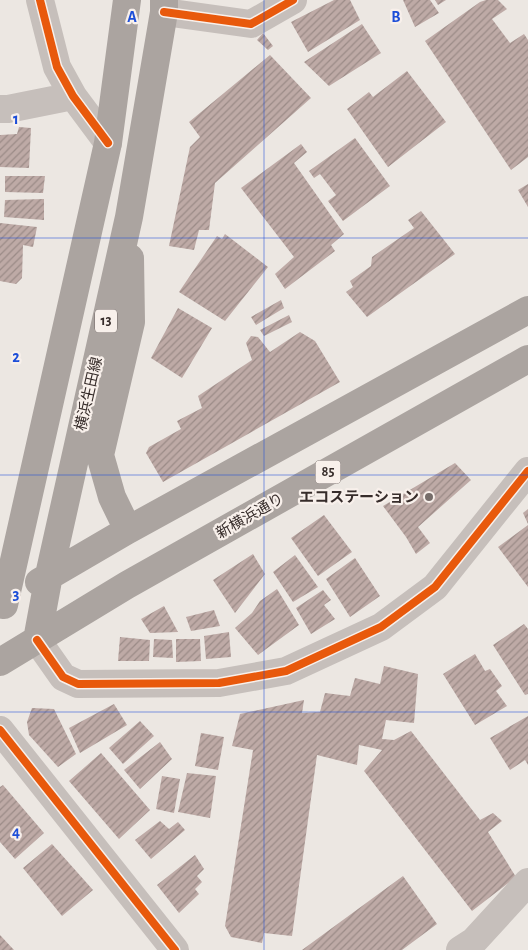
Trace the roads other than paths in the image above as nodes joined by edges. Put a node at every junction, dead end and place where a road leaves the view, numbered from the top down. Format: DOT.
graph roads {
  1 [pos="40,0"];
  2 [pos="127,0"];
  3 [pos="293,0"];
  4 [pos="164,6"];
  5 [pos="69,88"];
  6 [pos="0,91"];
  7 [pos="0,108"];
  8 [pos="108,143"];
  9 [pos="129,217"];
  10 [pos="528,310"];
  11 [pos="528,358"];
  12 [pos="528,471"];
  13 [pos="128,530"];
  14 [pos="49,575"];
  15 [pos="1,609"];
  16 [pos="37,640"];
  17 [pos="0,662"];
  18 [pos="0,730"];
  19 [pos="528,882"];
  20 [pos="175,950"];
  21 [pos="460,950"];
  1 -- 5 [label="street"];
  2 -- 8 [label="main road"];
  3 -- 4 [label="street"];
  4 -- 9 [label="main road, 横浜生田線 / 13"];
  5 -- 6 [label="street"];
  5 -- 7 [label="street"];
  5 -- 8 [label="street"];
  8 -- 15 [label="main road"];
  9 -- 13 [label="main road"];
  9 -- 14 [label="main road, 横浜生田線 / 13"];
  10 -- 13 [label="main road"];
  11 -- 16 [label="main road, 新横浜通り / 85"];
  12 -- 16 [label="street"];
  13 -- 14 [label="main road"];
  14 -- 15 [label="main road"];
  14 -- 16 [label="main road, 横浜生田線 / 13"];
  16 -- 17 [label="main road, 新横浜通り"];
  18 -- 20 [label="street"];
  19 -- 21 [label="street"];
}
